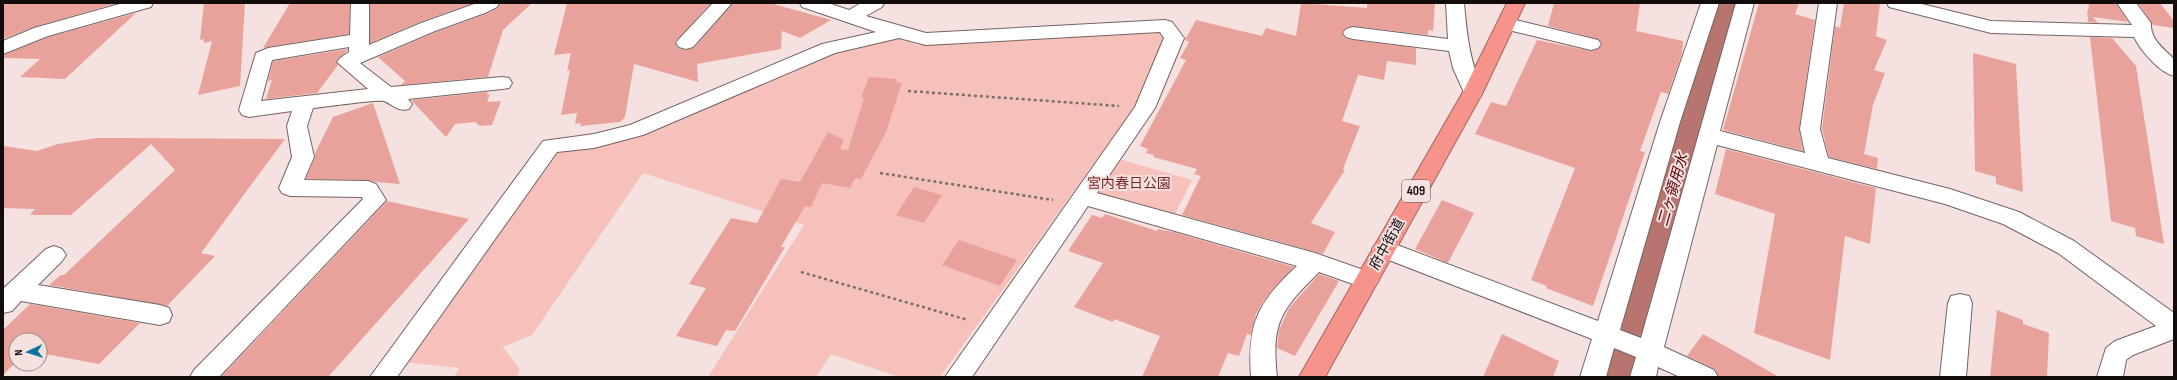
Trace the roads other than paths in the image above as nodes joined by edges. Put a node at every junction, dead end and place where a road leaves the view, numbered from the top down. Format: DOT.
graph roads {
  1 [pos="144,3"];
  2 [pos="360,3"];
  3 [pos="490,3"];
  4 [pos="723,3"];
  5 [pos="809,3"];
  6 [pos="875,3"];
  7 [pos="1455,3"];
  8 [pos="1516,3"];
  9 [pos="1710,3"];
  10 [pos="1746,3"];
  11 [pos="1828,3"];
  12 [pos="1896,3"];
  13 [pos="2126,3"];
  14 [pos="852,16"];
  15 [pos="1507,24"];
  16 [pos="2142,31"];
  17 [pos="897,33"];
  18 [pos="1353,33"];
  19 [pos="686,43"];
  20 [pos="1591,44"];
  21 [pos="1458,46"];
  22 [pos="359,47"];
  23 [pos="3,48"];
  24 [pos="2174,70"];
  25 [pos="502,83"];
  26 [pos="1473,92"];
  27 [pos="395,99"];
  28 [pos="306,102"];
  29 [pos="1711,136"];
  30 [pos="1818,163"];
  31 [pos="1081,201"];
  32 [pos="1384,249"];
  33 [pos="54,255"];
  34 [pos="1315,262"];
  35 [pos="1367,280"];
  36 [pos="10,298"];
  37 [pos="1960,302"];
  38 [pos="160,315"];
  39 [pos="2174,326"];
  40 [pos="2174,329"];
  41 [pos="1611,338"];
  42 [pos="1645,351"];
  43 [pos="203,377"];
  44 [pos="383,377"];
  45 [pos="958,377"];
  46 [pos="1264,377"];
  47 [pos="1312,377"];
  48 [pos="1593,377"];
  49 [pos="1643,377"];
  50 [pos="1705,377"];
  51 [pos="1952,377"];
  52 [pos="2110,377"];
  1 -- 23 [label="street"];
  2 -- 22 [label="street"];
  3 -- 22 [label="street"];
  4 -- 19 [label="street"];
  5 -- 14 [label="street"];
  6 -- 14 [label="street"];
  7 -- 21 [label="street"];
  8 -- 15 [label="highway, 府中街道 / 409"];
  9 -- 41 [label="street"];
  10 -- 29 [label="street"];
  11 -- 30 [label="street"];
  12 -- 16 [label="street"];
  13 -- 16 [label="street"];
  14 -- 17 [label="street"];
  15 -- 20 [label="street"];
  15 -- 26 [label="highway, 府中街道 / 409"];
  16 -- 24 [label="street"];
  17 -- 31 [label="street"];
  17 -- 44 [label="street"];
  18 -- 21 [label="street"];
  21 -- 26 [label="street"];
  22 -- 27 [label="street"];
  22 -- 28 [label="street"];
  25 -- 27 [label="street"];
  26 -- 32 [label="highway, 府中街道 / 409"];
  27 -- 28 [label="street"];
  28 -- 43 [label="street"];
  29 -- 30 [label="street"];
  29 -- 42 [label="street"];
  30 -- 39 [label="street"];
  31 -- 34 [label="street"];
  31 -- 45 [label="street"];
  32 -- 35 [label="highway, 府中街道 / 409"];
  32 -- 41 [label="street"];
  33 -- 36 [label="street"];
  34 -- 35 [label="street"];
  34 -- 46 [label="street"];
  35 -- 47 [label="highway, 府中街道 / 409"];
  36 -- 38 [label="street"];
  37 -- 51 [label="street"];
  40 -- 52 [label="street"];
  41 -- 42 [label="street"];
  41 -- 48 [label="street"];
  42 -- 49 [label="street"];
  42 -- 50 [label="street"];
}
